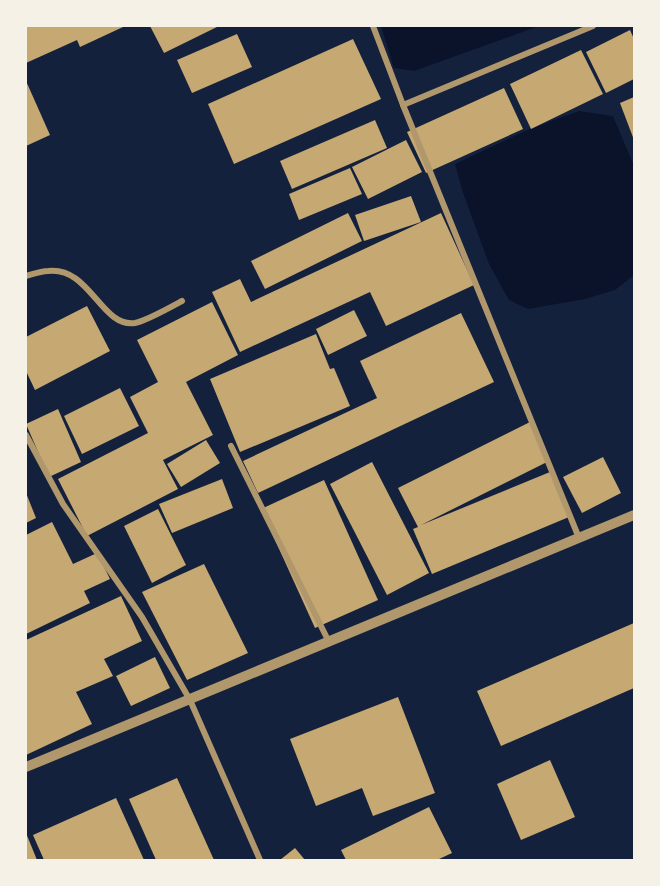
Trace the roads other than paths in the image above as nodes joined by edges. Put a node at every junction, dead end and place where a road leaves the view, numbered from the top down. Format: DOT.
graph roads {
  1 [pos="373,26"];
  2 [pos="593,26"];
  3 [pos="403,105"];
  4 [pos="26,276"];
  5 [pos="182,302"];
  6 [pos="26,435"];
  7 [pos="231,446"];
  8 [pos="634,515"];
  9 [pos="579,538"];
  10 [pos="329,642"];
  11 [pos="190,700"];
  12 [pos="26,767"];
  13 [pos="260,861"];
  1 -- 3 [label="street"];
  2 -- 3 [label="street"];
  3 -- 9 [label="street"];
  4 -- 5 [label="street"];
  6 -- 11 [label="street"];
  7 -- 10 [label="street"];
  8 -- 9 [label="street"];
  9 -- 10 [label="street"];
  10 -- 11 [label="street"];
  11 -- 12 [label="street"];
  11 -- 13 [label="street"];
}
